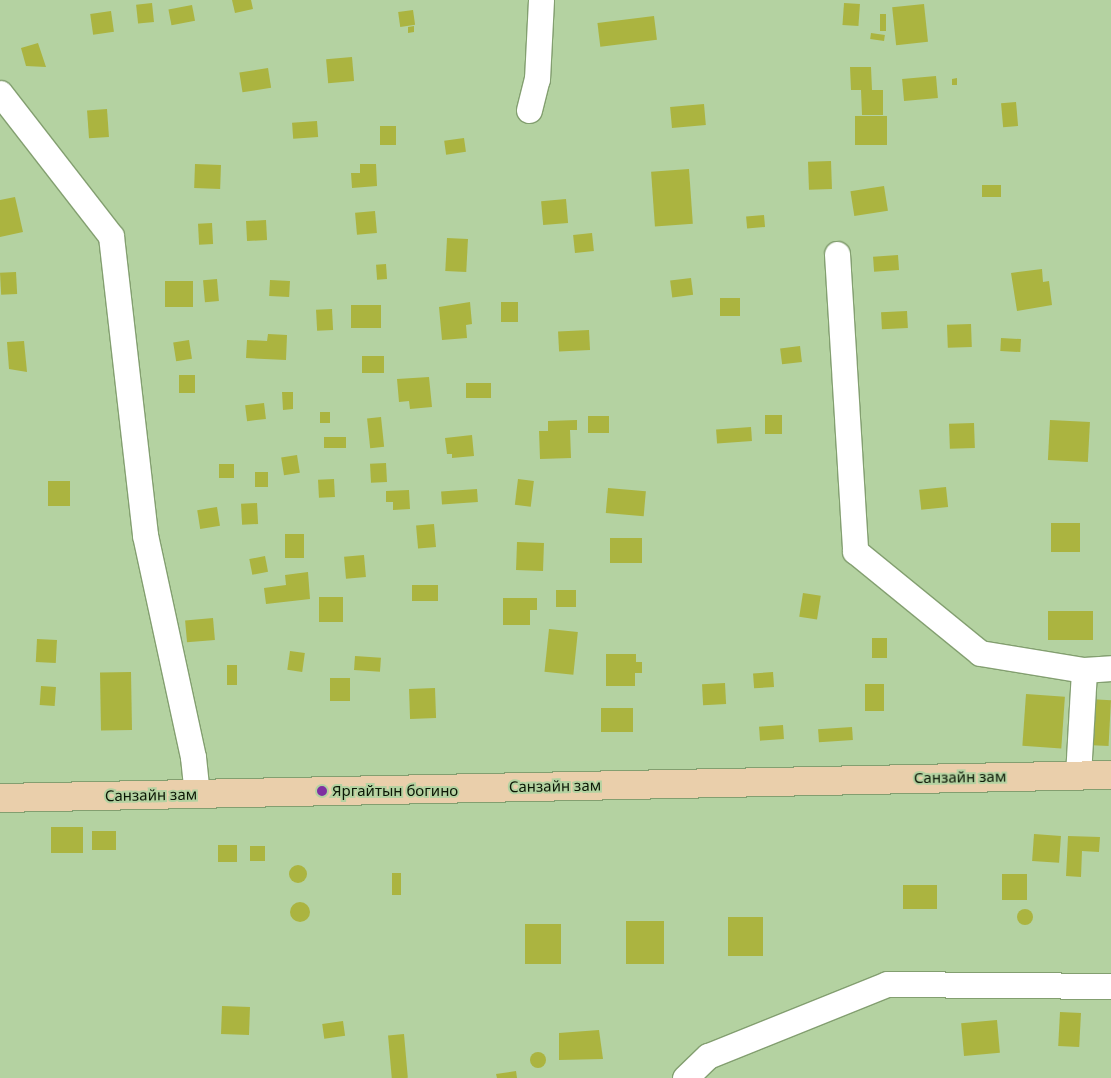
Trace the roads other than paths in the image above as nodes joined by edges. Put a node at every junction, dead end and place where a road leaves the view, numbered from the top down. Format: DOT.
graph roads {
  1 [pos="541,0"];
  2 [pos="0,93"];
  3 [pos="528,110"];
  4 [pos="837,254"];
  5 [pos="1111,668"];
  6 [pos="1084,670"];
  7 [pos="1111,775"];
  8 [pos="1078,776"];
  9 [pos="197,794"];
  10 [pos="0,798"];
  11 [pos="1111,986"];
  12 [pos="685,1078"];
  1 -- 3 [label="street"];
  2 -- 9 [label="street"];
  4 -- 6 [label="street"];
  5 -- 6 [label="street"];
  6 -- 8 [label="street"];
  7 -- 8 [label="main road, Санзайн зам"];
  8 -- 9 [label="main road, Санзайн зам"];
  9 -- 10 [label="main road, Санзайн зам"];
  11 -- 12 [label="street"];
}
